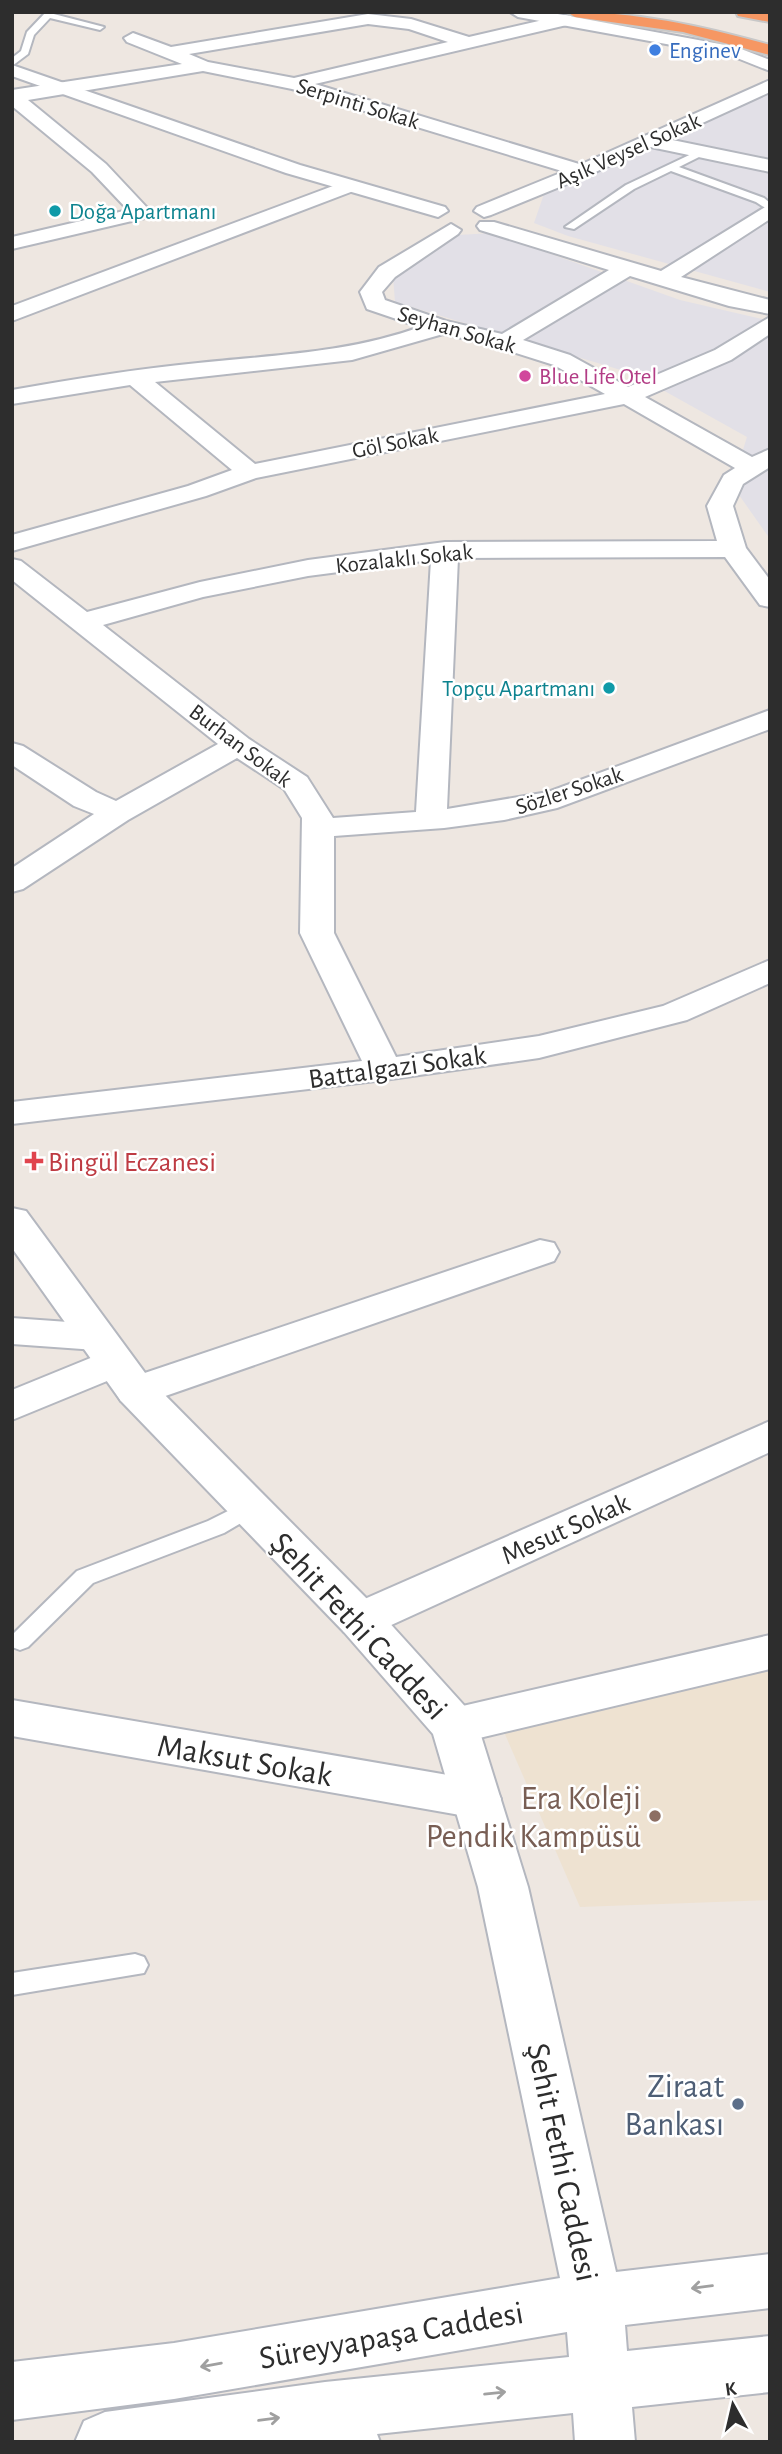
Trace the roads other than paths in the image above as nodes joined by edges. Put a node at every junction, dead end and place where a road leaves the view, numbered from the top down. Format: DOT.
graph roads {
  1 [pos="518,12"];
  2 [pos="597,12"];
  3 [pos="673,12"];
  4 [pos="744,12"];
  5 [pos="752,12"];
  6 [pos="761,12"];
  7 [pos="49,13"];
  8 [pos="770,15"];
  9 [pos="570,16"];
  10 [pos="100,27"];
  11 [pos="684,27"];
  12 [pos="770,28"];
  13 [pos="133,38"];
  14 [pos="468,43"];
  15 [pos="770,43"];
  16 [pos="770,50"];
  17 [pos="170,52"];
  18 [pos="12,63"];
  19 [pos="770,65"];
  20 [pos="203,66"];
  21 [pos="12,70"];
  22 [pos="295,84"];
  23 [pos="770,85"];
  24 [pos="66,90"];
  25 [pos="12,96"];
  26 [pos="648,141"];
  27 [pos="702,152"];
  28 [pos="770,166"];
  29 [pos="669,167"];
  30 [pos="582,172"];
  31 [pos="349,186"];
  32 [pos="770,209"];
  33 [pos="464,216"];
  34 [pos="570,227"];
  35 [pos="12,243"];
  36 [pos="627,268"];
  37 [pos="664,279"];
  38 [pos="770,307"];
  39 [pos="12,314"];
  40 [pos="770,324"];
  41 [pos="441,327"];
  42 [pos="505,342"];
  43 [pos="135,377"];
  44 [pos="12,397"];
  45 [pos="625,397"];
  46 [pos="761,462"];
  47 [pos="250,472"];
  48 [pos="12,517"];
  49 [pos="40,534"];
  50 [pos="12,544"];
  51 [pos="733,549"];
  52 [pos="445,550"];
  53 [pos="12,567"];
  54 [pos="770,599"];
  55 [pos="82,622"];
  56 [pos="770,719"];
  57 [pos="238,745"];
  58 [pos="12,752"];
  59 [pos="117,813"];
  60 [pos="431,820"];
  61 [pos="318,828"];
  62 [pos="12,883"];
  63 [pos="770,970"];
  64 [pos="384,1069"];
  65 [pos="12,1113"];
  66 [pos="12,1220"];
  67 [pos="540,1251"];
  68 [pos="12,1331"];
  69 [pos="115,1363"];
  70 [pos="12,1406"];
  71 [pos="770,1435"];
  72 [pos="250,1508"];
  73 [pos="360,1620"];
  74 [pos="20,1641"];
  75 [pos="770,1652"];
  76 [pos="12,1718"];
  77 [pos="454,1726"];
  78 [pos="477,1799"];
  79 [pos="135,1965"];
  80 [pos="12,1984"];
  81 [pos="770,2281"];
  82 [pos="594,2301"];
  83 [pos="770,2364"];
  84 [pos="601,2382"];
  85 [pos="12,2391"];
  86 [pos="337,2426"];
  87 [pos="105,2442"];
  88 [pos="605,2442"];
  1 -- 9 [label="street"];
  2 -- 11 [label="highway"];
  3 -- 12 [label="highway"];
  4 -- 8 [label="highway"];
  5 -- 8 [label="highway"];
  6 -- 8 [label="street"];
  7 -- 10 [label="lane"];
  7 -- 18 [label="lane"];
  9 -- 11 [label="highway"];
  9 -- 14 [label="street"];
  9 -- 19 [label="street"];
  11 -- 15 [label="highway"];
  11 -- 16 [label="highway"];
  13 -- 17 [label="street, Serpinti Sokak"];
  14 -- 17 [label="street"];
  14 -- 22 [label="street"];
  17 -- 20 [label="street, Serpinti Sokak"];
  20 -- 22 [label="street, Serpinti Sokak"];
  20 -- 24 [label="street"];
  21 -- 24 [label="street"];
  22 -- 30 [label="street, Serpinti Sokak"];
  23 -- 26 [label="street, Aşık Veysel Sokak"];
  24 -- 25 [label="street"];
  24 -- 31 [label="street"];
  25 -- 35 [label="street"];
  26 -- 27 [label="street"];
  26 -- 30 [label="street, Aşık Veysel Sokak"];
  27 -- 28 [label="street"];
  27 -- 29 [label="lane"];
  29 -- 32 [label="lane"];
  29 -- 34 [label="lane"];
  30 -- 33 [label="street, Aşık Veysel Sokak"];
  31 -- 33 [label="street"];
  31 -- 39 [label="street"];
  32 -- 37 [label="street"];
  33 -- 36 [label="street"];
  33 -- 41 [label="street, Seyhan Sokak"];
  36 -- 37 [label="street"];
  36 -- 42 [label="street"];
  37 -- 38 [label="street"];
  40 -- 45 [label="street, Göl Sokak"];
  41 -- 42 [label="street, Seyhan Sokak"];
  41 -- 43 [label="street"];
  42 -- 45 [label="street, Seyhan Sokak"];
  43 -- 44 [label="street"];
  43 -- 47 [label="street"];
  45 -- 46 [label="street, Seyhan Sokak"];
  45 -- 47 [label="street, Göl Sokak"];
  46 -- 51 [label="street"];
  47 -- 49 [label="street, Göl Sokak"];
  48 -- 49 [label="street"];
  49 -- 50 [label="street, Göl Sokak"];
  51 -- 52 [label="street, Kozalaklı Sokak"];
  51 -- 54 [label="street"];
  52 -- 55 [label="street, Kozalaklı Sokak"];
  52 -- 60 [label="street"];
  53 -- 55 [label="street, Burhan Sokak"];
  55 -- 57 [label="street, Burhan Sokak"];
  56 -- 60 [label="street, Sözler Sokak"];
  57 -- 59 [label="street"];
  57 -- 61 [label="street, Burhan Sokak"];
  58 -- 59 [label="street"];
  59 -- 62 [label="street"];
  60 -- 61 [label="street, Sözler Sokak"];
  61 -- 64 [label="street, Burhan Sokak"];
  63 -- 64 [label="street, Battalgazi Sokak"];
  64 -- 65 [label="street, Battalgazi Sokak"];
  66 -- 69 [label="street, Şehit Fethi Caddesi"];
  67 -- 69 [label="street"];
  68 -- 69 [label="street"];
  69 -- 70 [label="street"];
  69 -- 72 [label="street, Şehit Fethi Caddesi"];
  71 -- 73 [label="street, Mesut Sokak"];
  72 -- 73 [label="street, Şehit Fethi Caddesi"];
  72 -- 74 [label="lane"];
  73 -- 77 [label="street, Şehit Fethi Caddesi"];
  75 -- 77 [label="street"];
  76 -- 78 [label="street, Maksut Sokak"];
  77 -- 78 [label="street, Şehit Fethi Caddesi"];
  78 -- 82 [label="street, Şehit Fethi Caddesi"];
  79 -- 80 [label="lane"];
  81 -- 82 [label="street, Süreyyapaşa Caddesi, one-way"];
  82 -- 84 [label="street, Şehit Fethi Caddesi"];
  82 -- 85 [label="street, Süreyyapaşa Caddesi, one-way"];
  83 -- 84 [label="street"];
  86 -- 84 [label="street, one-way"];
  84 -- 88 [label="street, Şehit Fethi Caddesi"];
  87 -- 86 [label="street, one-way"];
}
